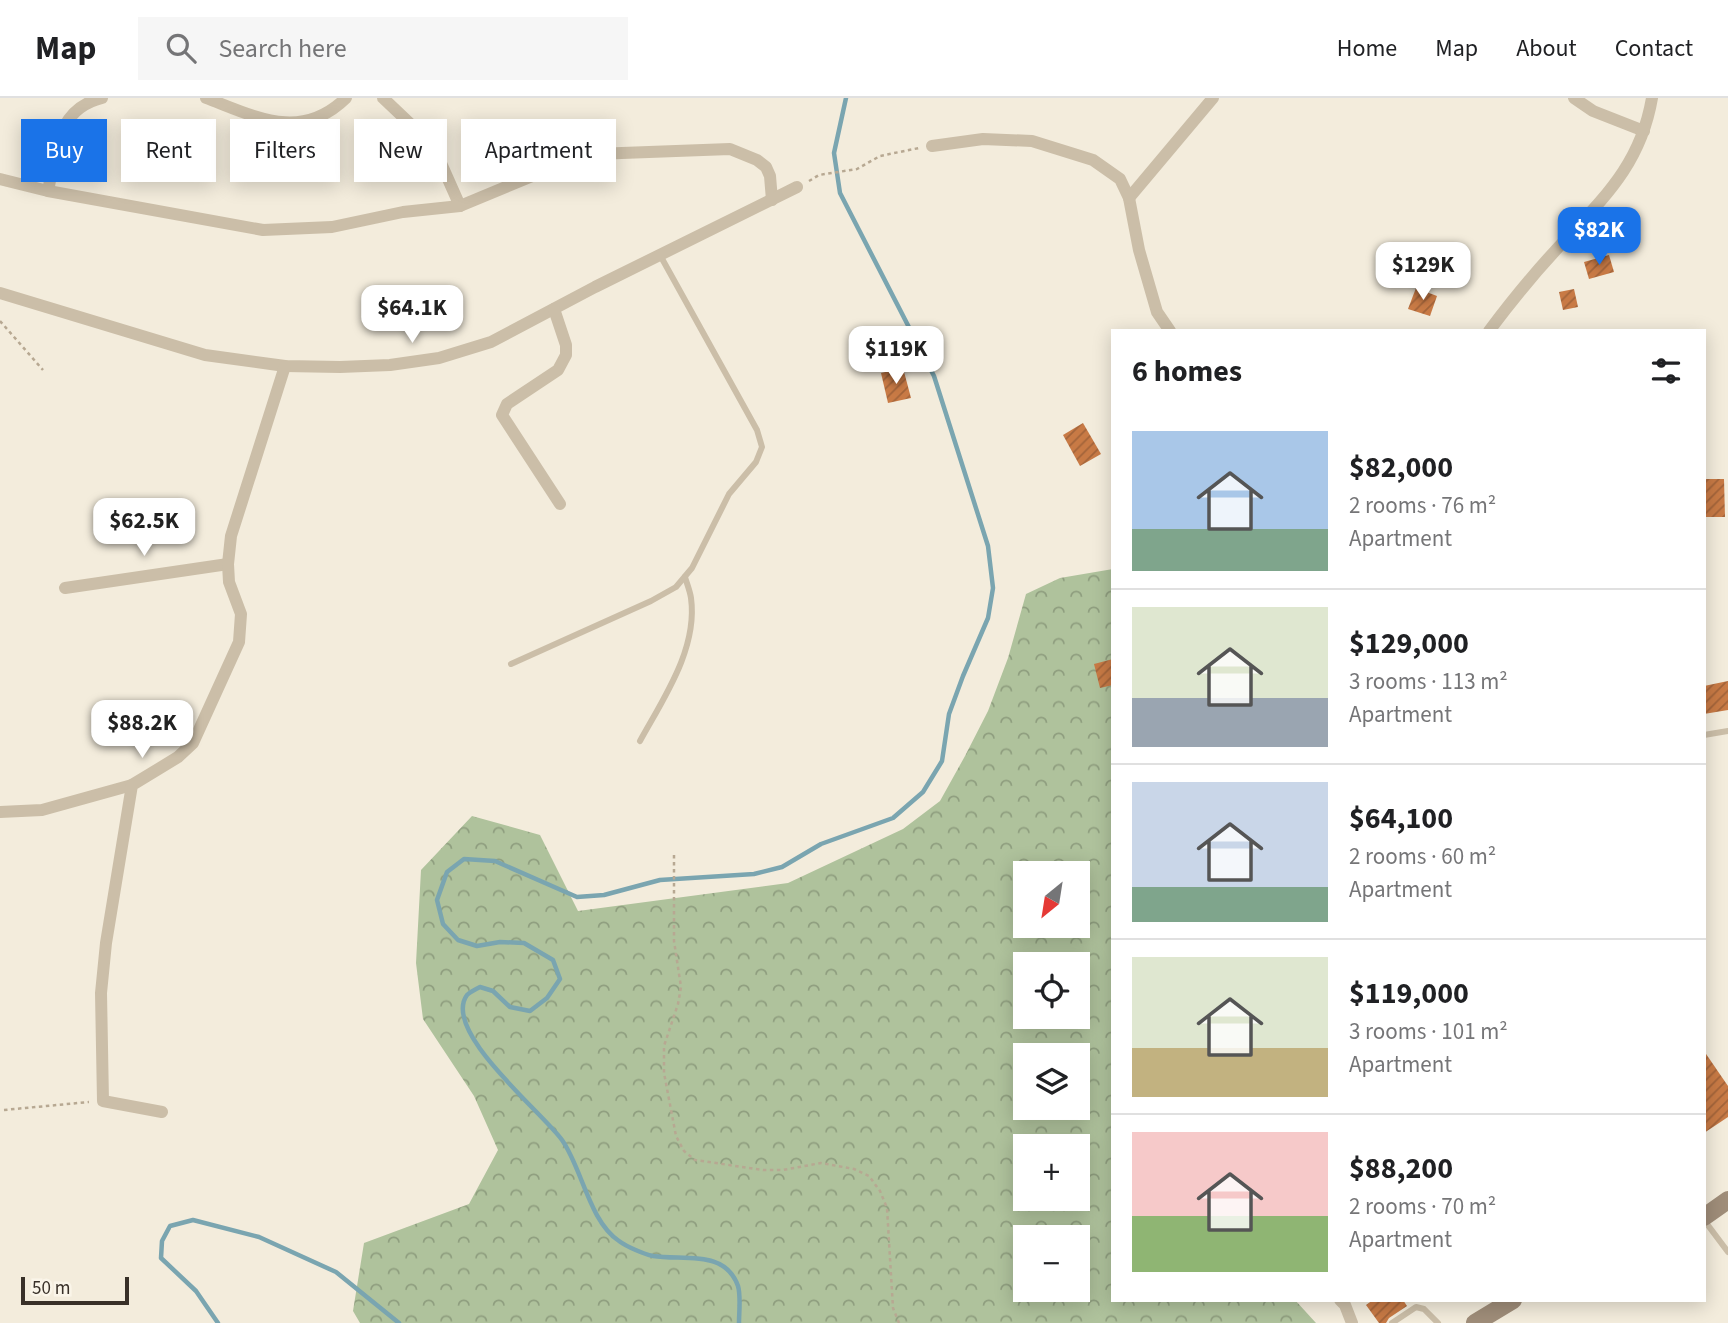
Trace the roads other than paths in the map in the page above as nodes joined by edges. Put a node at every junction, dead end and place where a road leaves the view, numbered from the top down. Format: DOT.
graph roads {
  1 [pos="102,98"];
  2 [pos="206,98"];
  3 [pos="346,98"];
  4 [pos="383,98"];
  5 [pos="1213,98"];
  6 [pos="1574,98"];
  7 [pos="1651,98"];
  8 [pos="1644,131"];
  9 [pos="932,146"];
  10 [pos="0,178"];
  11 [pos="797,187"];
  12 [pos="48,191"];
  13 [pos="1129,198"];
  14 [pos="772,200"];
  15 [pos="460,206"];
  16 [pos="660,255"];
  17 [pos="0,293"];
  18 [pos="554,309"];
  19 [pos="1169,329"];
  20 [pos="1491,329"];
  21 [pos="285,366"];
  22 [pos="560,504"];
  23 [pos="228,564"];
  24 [pos="685,577"];
  25 [pos="65,588"];
  26 [pos="511,664"];
  27 [pos="1728,731"];
  28 [pos="1706,735"];
  29 [pos="640,741"];
  30 [pos="132,785"];
  31 [pos="0,812"];
  32 [pos="162,1112"];
  33 [pos="1728,1199"];
  34 [pos="1706,1217"];
  35 [pos="1706,1222"];
  36 [pos="1728,1252"];
  37 [pos="1342,1302"];
  38 [pos="1510,1302"];
  39 [pos="1352,1323"];
  40 [pos="1392,1323"];
  41 [pos="1438,1323"];
  42 [pos="1475,1323"];
  1 -- 12 [label="street"];
  2 -- 3 [label="street"];
  4 -- 15 [label="street"];
  5 -- 13 [label="street"];
  6 -- 8 [label="street"];
  7 -- 8 [label="street"];
  8 -- 20 [label="street"];
  9 -- 13 [label="street"];
  10 -- 12 [label="street"];
  11 -- 14 [label="street"];
  12 -- 15 [label="street"];
  13 -- 19 [label="street"];
  14 -- 15 [label="street"];
  14 -- 16 [label="street"];
  16 -- 18 [label="street"];
  16 -- 24 [label="lane"];
  17 -- 21 [label="street"];
  18 -- 21 [label="street"];
  18 -- 22 [label="street"];
  21 -- 23 [label="street"];
  23 -- 25 [label="street"];
  23 -- 30 [label="street"];
  24 -- 26 [label="lane"];
  24 -- 29 [label="lane"];
  27 -- 28 [label="lane"];
  30 -- 31 [label="street"];
  30 -- 32 [label="street"];
  33 -- 34 [label="main road"];
  35 -- 36 [label="lane"];
  37 -- 39 [label="street"];
  38 -- 42 [label="main road"];
  40 -- 41 [label="lane"];
}
